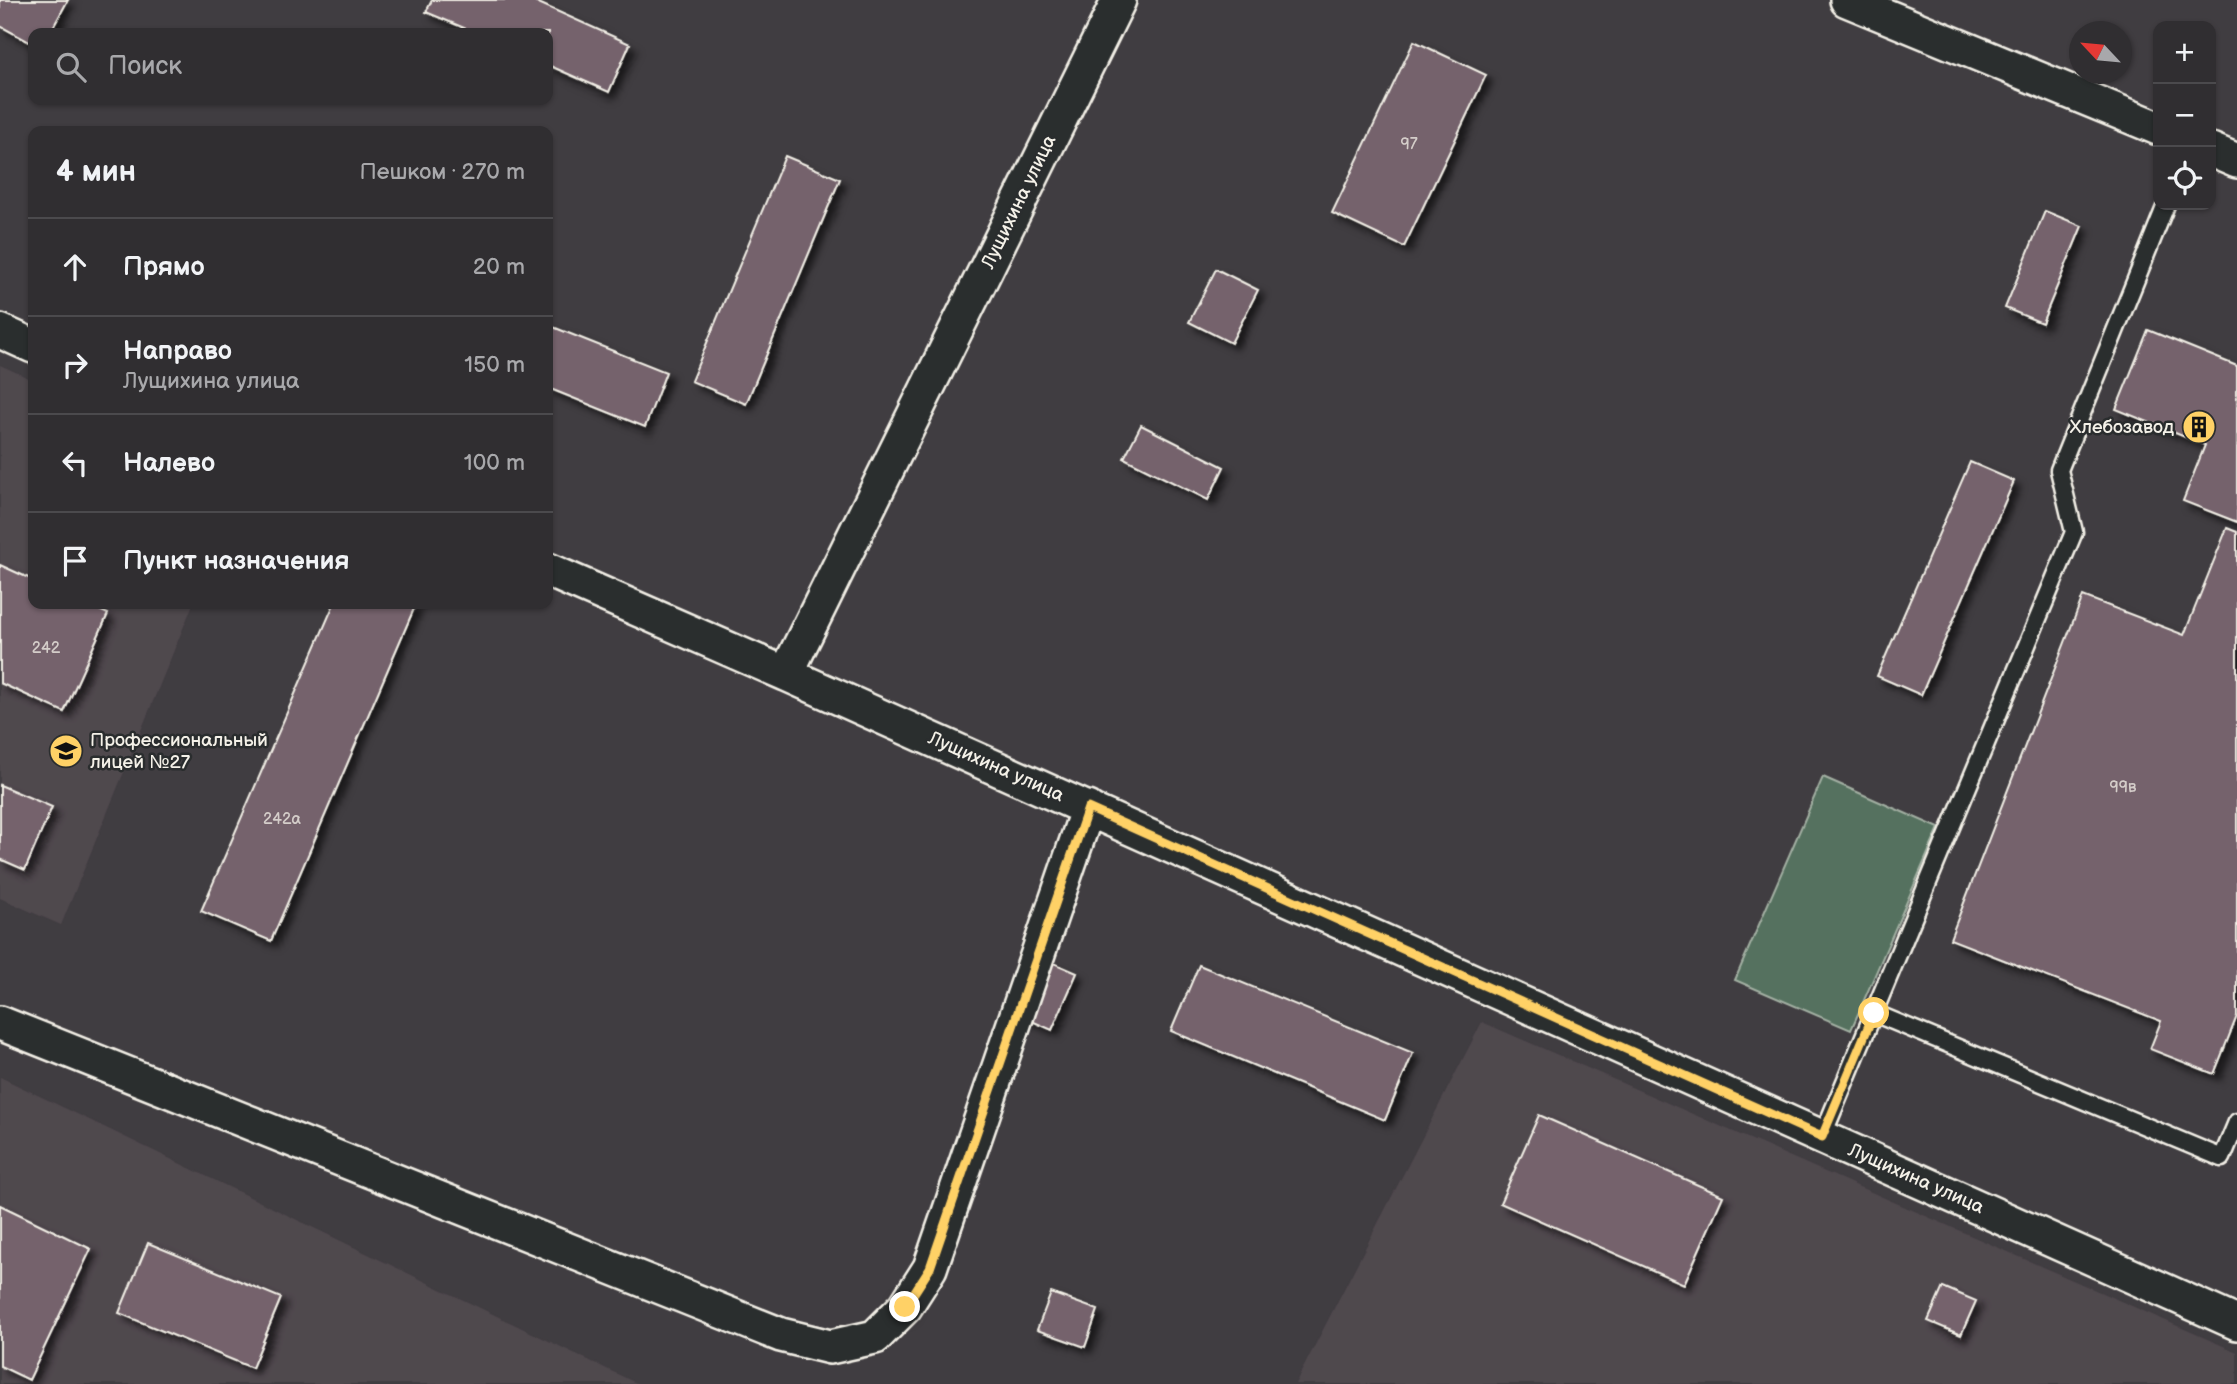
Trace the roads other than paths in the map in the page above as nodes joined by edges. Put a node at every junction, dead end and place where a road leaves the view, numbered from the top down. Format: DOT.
graph roads {
  1 [pos="1119,0"];
  2 [pos="1847,0"];
  3 [pos="2153,126"];
  4 [pos="2216,152"];
  5 [pos="2237,161"];
  6 [pos="2164,210"];
  7 [pos="0,331"];
  8 [pos="28,344"];
  9 [pos="553,572"];
  10 [pos="786,674"];
  11 [pos="1088,808"];
  12 [pos="1874,1013"];
  13 [pos="0,1023"];
  14 [pos="2237,1122"];
  15 [pos="1822,1137"];
  16 [pos="2237,1323"];
  1 -- 10 [label="street, Лущихина улица"];
  2 -- 3 [label="street"];
  4 -- 5 [label="street"];
  6 -- 12 [label="lane"];
  7 -- 8 [label="street"];
  9 -- 10 [label="street"];
  10 -- 11 [label="street, Лущихина улица"];
  11 -- 13 [label="street"];
  11 -- 15 [label="street, Лущихина улица"];
  12 -- 14 [label="lane"];
  12 -- 15 [label="lane"];
  15 -- 16 [label="street, Лущихина улица"];
}
